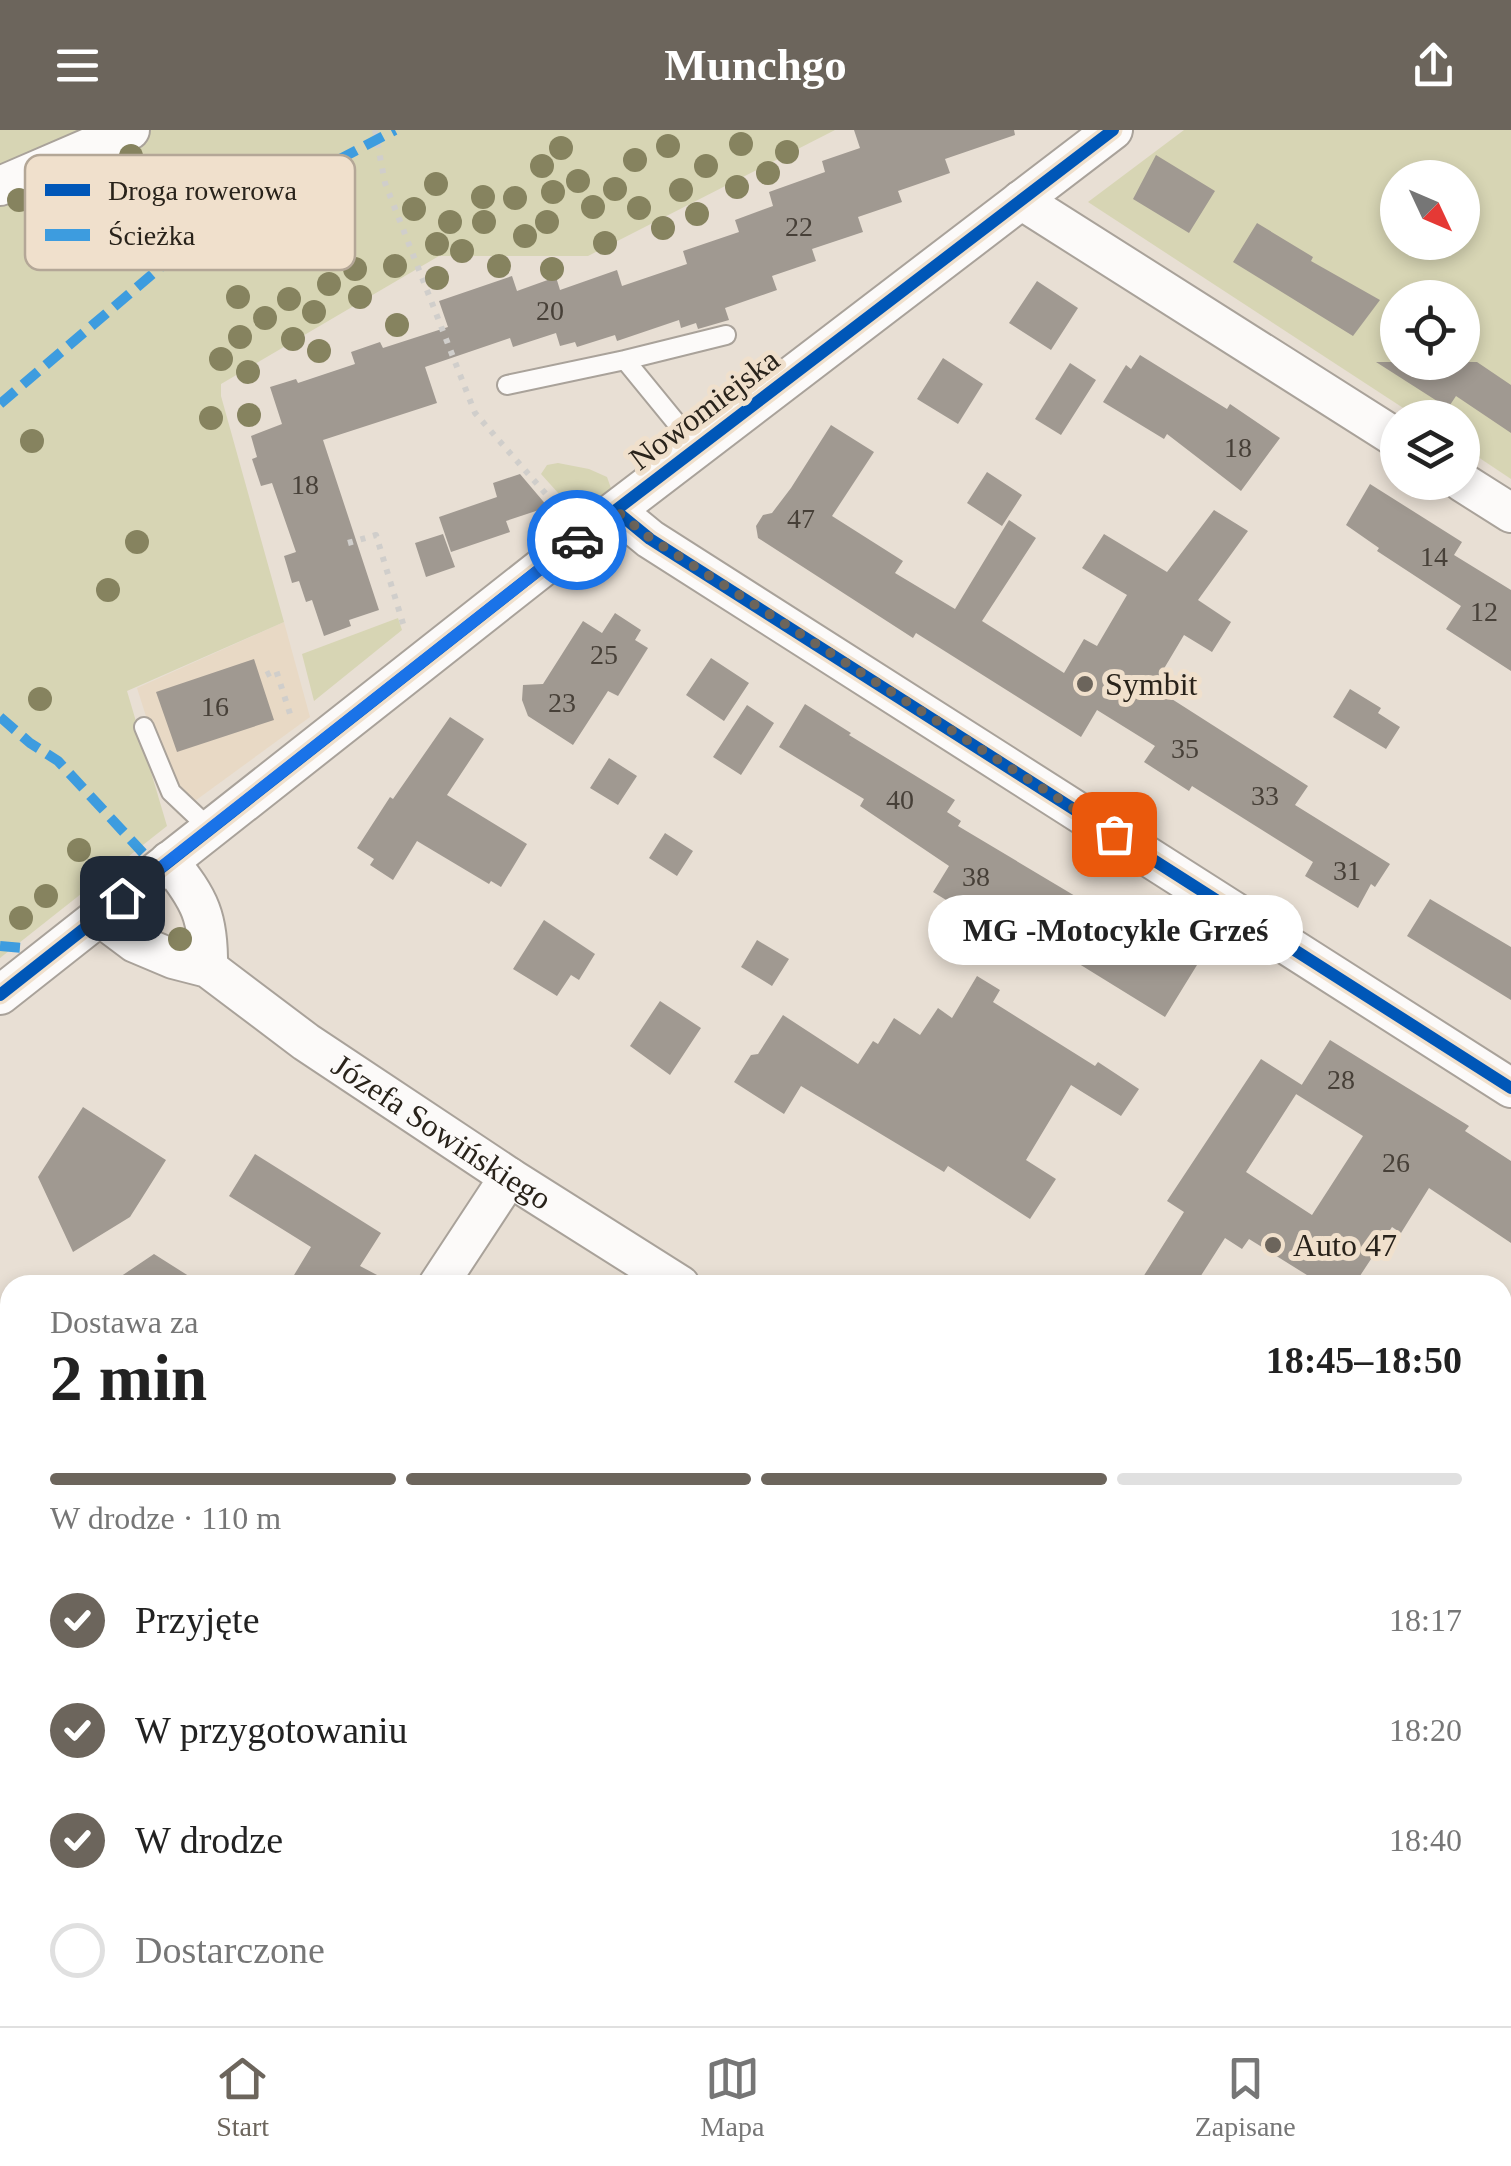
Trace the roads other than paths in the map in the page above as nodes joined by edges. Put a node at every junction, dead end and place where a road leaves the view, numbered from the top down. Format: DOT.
graph roads {
  1 [pos="130,130"];
  2 [pos="1113,130"];
  3 [pos="72,155"];
  4 [pos="25,175"];
  5 [pos="0,186"];
  6 [pos="1021,200"];
  7 [pos="726,334"];
  8 [pos="625,360"];
  9 [pos="507,385"];
  10 [pos="1380,428"];
  11 [pos="698,448"];
  12 [pos="1480,493"];
  13 [pos="616,511"];
  14 [pos="1511,513"];
  15 [pos="144,727"];
  16 [pos="209,828"];
  17 [pos="169,861"];
  18 [pos="99,916"];
  19 [pos="208,968"];
  20 [pos="0,995"];
  21 [pos="1511,1088"];
  22 [pos="509,1177"];
  23 [pos="445,1275"];
  24 [pos="664,1275"];
  1 -- 3 [label="street"];
  2 -- 6 [label="street, Nowomiejska"];
  4 -- 5 [label="street"];
  6 -- 10 [label="street"];
  6 -- 11 [label="street, Nowomiejska"];
  7 -- 8 [label="lane"];
  8 -- 9 [label="lane"];
  8 -- 11 [label="lane"];
  11 -- 13 [label="street, Nowomiejska"];
  12 -- 14 [label="street"];
  13 -- 16 [label="street, Nowomiejska"];
  13 -- 21 [label="street"];
  15 -- 16 [label="lane"];
  16 -- 17 [label="street, Nowomiejska"];
  17 -- 18 [label="street, Nowomiejska"];
  17 -- 19 [label="street"];
  18 -- 19 [label="street, Józefa Sowińskiego"];
  18 -- 20 [label="street, Nowomiejska"];
  19 -- 22 [label="street, Józefa Sowińskiego"];
  22 -- 23 [label="street"];
  22 -- 24 [label="street, Józefa Sowińskiego"];
}
